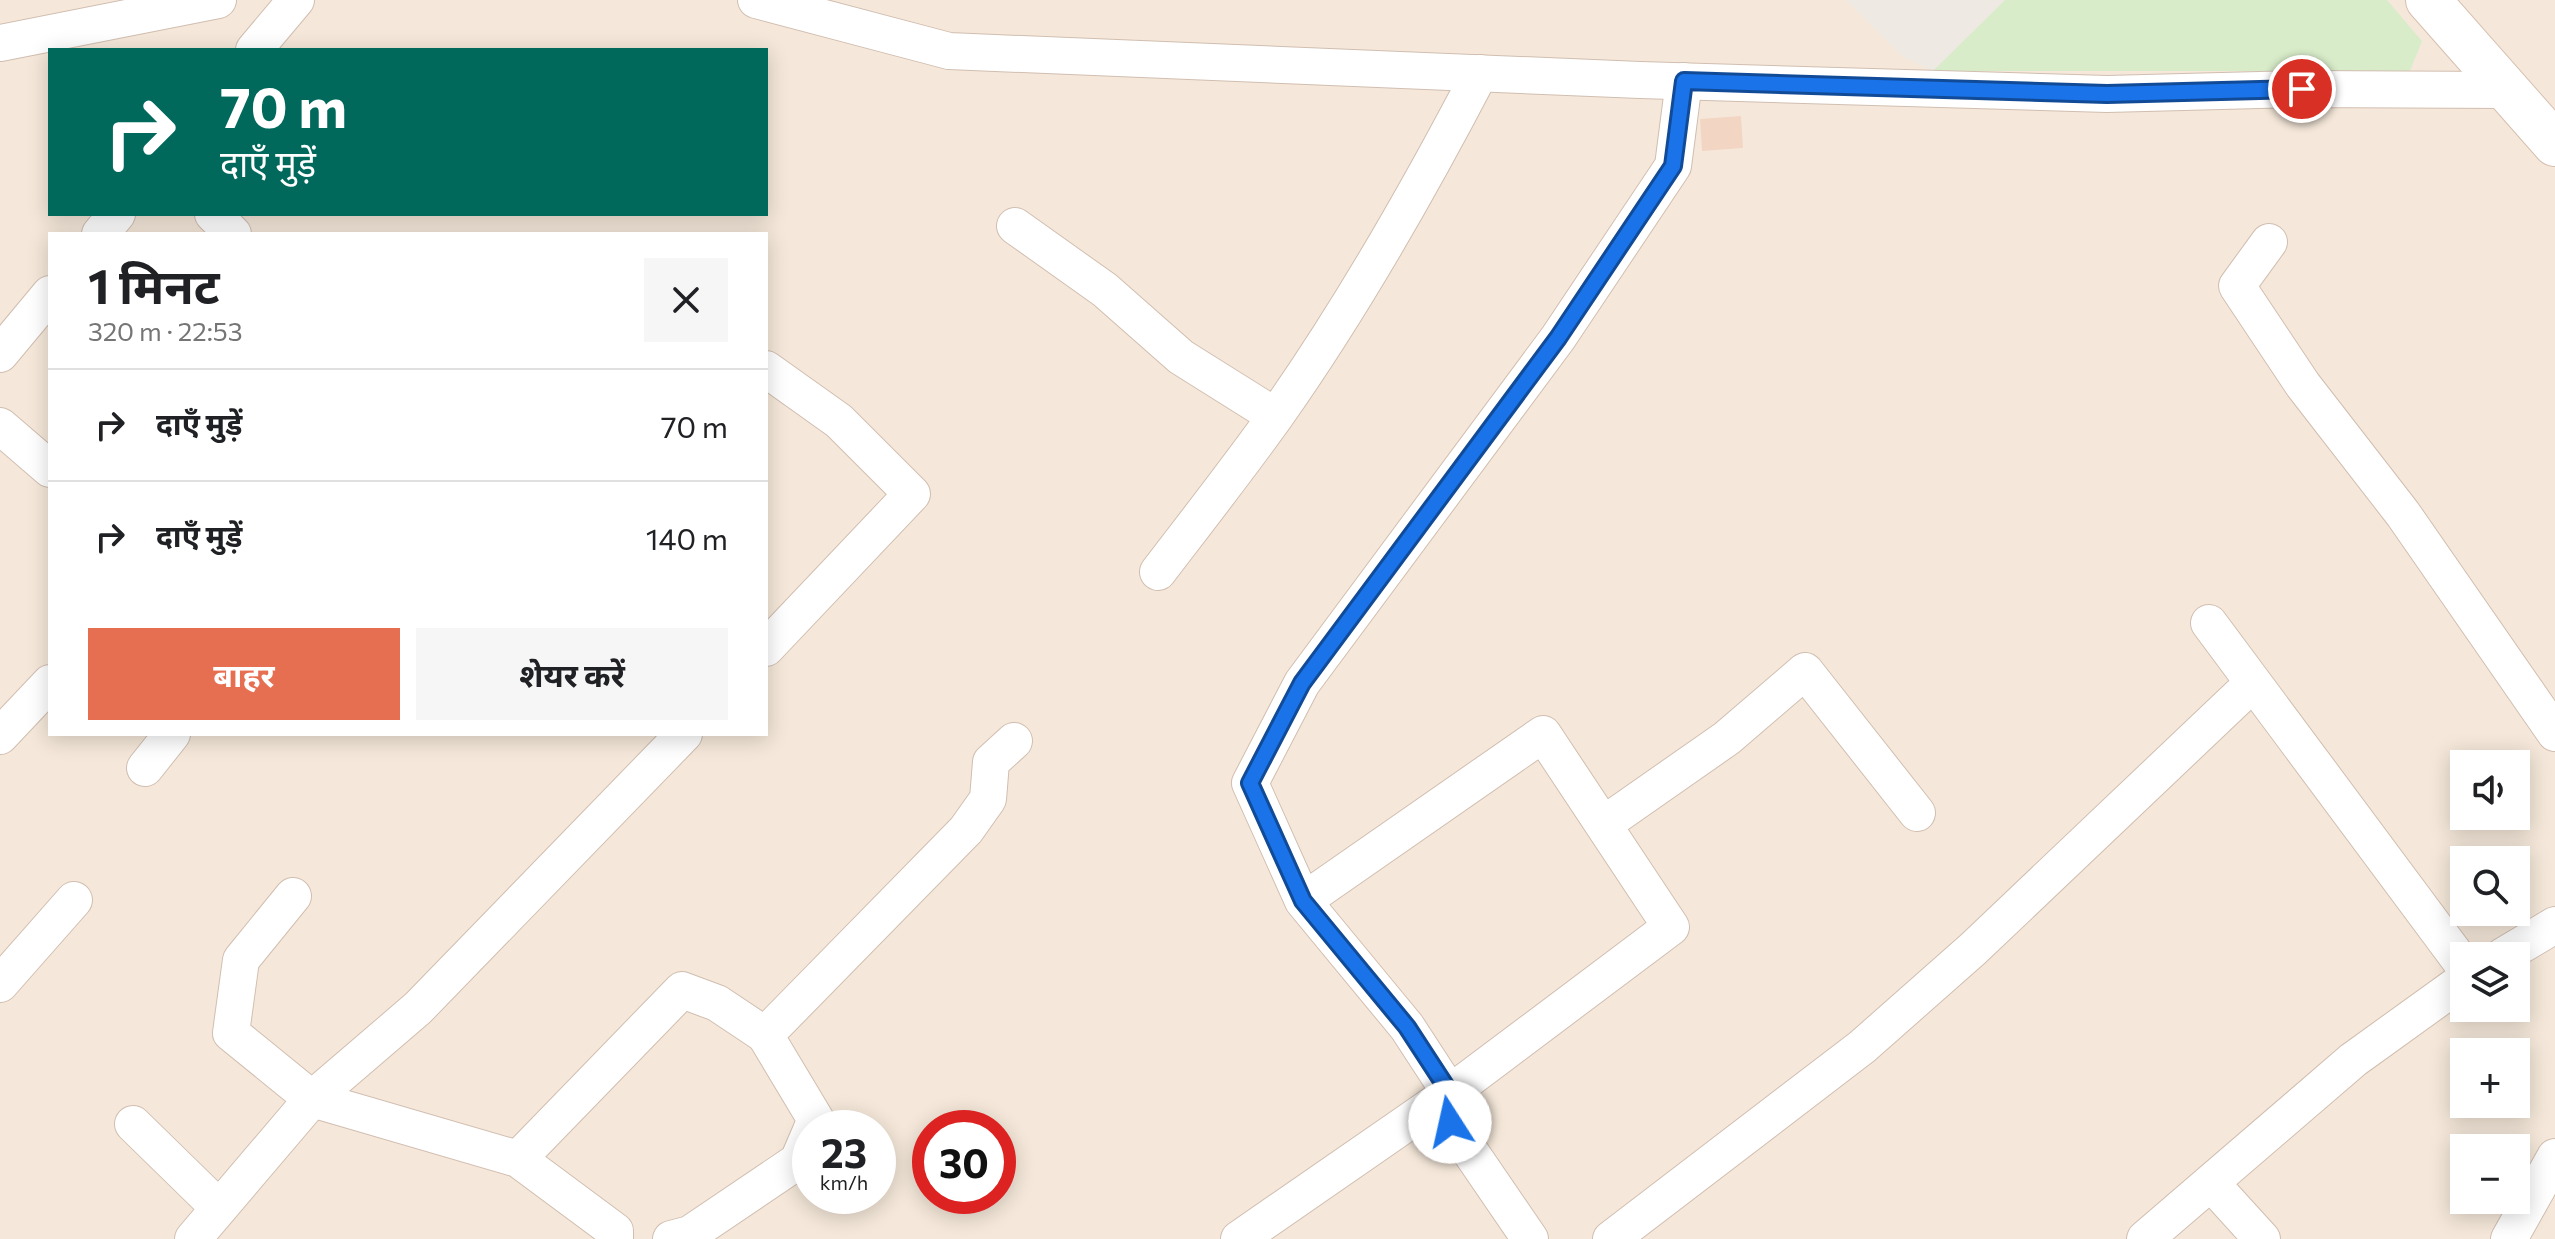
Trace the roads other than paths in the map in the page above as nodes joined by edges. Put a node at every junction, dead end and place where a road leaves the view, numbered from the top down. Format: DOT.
graph roads {
  1 [pos="218,0"];
  2 [pos="296,0"];
  3 [pos="756,0"];
  4 [pos="2428,0"];
  5 [pos="0,43"];
  6 [pos="256,48"];
  7 [pos="1480,73"];
  8 [pos="1684,81"];
  9 [pos="2504,90"];
  10 [pos="2555,144"];
  11 [pos="115,216"];
  12 [pos="215,216"];
  13 [pos="1015,226"];
  14 [pos="102,232"];
  15 [pos="231,232"];
  16 [pos="2269,242"];
  17 [pos="48,296"];
  18 [pos="0,354"];
  19 [pos="768,370"];
  20 [pos="1275,416"];
  21 [pos="0,426"];
  22 [pos="48,467"];
  23 [pos="1158,572"];
  24 [pos="2209,623"];
  25 [pos="768,646"];
  26 [pos="2253,683"];
  27 [pos="48,685"];
  28 [pos="2555,733"];
  29 [pos="0,736"];
  30 [pos="170,736"];
  31 [pos="682,736"];
  32 [pos="1014,741"];
  33 [pos="145,768"];
  34 [pos="1917,813"];
  35 [pos="1604,824"];
  36 [pos="293,896"];
  37 [pos="74,900"];
  38 [pos="1303,901"];
  39 [pos="2555,925"];
  40 [pos="2526,942"];
  41 [pos="2450,947"];
  42 [pos="0,984"];
  43 [pos="2450,990"];
  44 [pos="765,1035"];
  45 [pos="1450,1093"];
  46 [pos="312,1099"];
  47 [pos="810,1110"];
  48 [pos="133,1124"];
  49 [pos="2555,1157"];
  50 [pos="518,1159"];
  51 [pos="792,1165"];
  52 [pos="2211,1183"];
  53 [pos="219,1208"];
  54 [pos="193,1239"];
  55 [pos="615,1239"];
  56 [pos="671,1239"];
  57 [pos="1239,1239"];
  58 [pos="1530,1239"];
  59 [pos="1611,1239"];
  60 [pos="2145,1239"];
  61 [pos="2262,1239"];
  62 [pos="2509,1239"];
  1 -- 5 [label="street"];
  2 -- 6 [label="street"];
  3 -- 7 [label="street"];
  4 -- 9 [label="street"];
  7 -- 8 [label="street"];
  7 -- 20 [label="street"];
  8 -- 9 [label="street"];
  8 -- 38 [label="street"];
  9 -- 10 [label="street"];
  11 -- 14 [label="street"];
  12 -- 15 [label="street"];
  13 -- 20 [label="street"];
  16 -- 28 [label="street"];
  17 -- 18 [label="street"];
  19 -- 25 [label="street"];
  20 -- 23 [label="street"];
  21 -- 22 [label="street"];
  24 -- 26 [label="street"];
  26 -- 41 [label="street"];
  26 -- 59 [label="street"];
  27 -- 29 [label="street"];
  30 -- 33 [label="street"];
  31 -- 46 [label="street"];
  32 -- 44 [label="street"];
  34 -- 35 [label="street"];
  35 -- 38 [label="street"];
  35 -- 45 [label="street"];
  36 -- 46 [label="street"];
  37 -- 42 [label="street"];
  38 -- 45 [label="street"];
  39 -- 40 [label="street"];
  43 -- 52 [label="street"];
  44 -- 47 [label="street"];
  44 -- 50 [label="street"];
  45 -- 57 [label="street"];
  45 -- 58 [label="street"];
  46 -- 50 [label="street"];
  46 -- 53 [label="street"];
  48 -- 53 [label="street"];
  49 -- 62 [label="street"];
  50 -- 55 [label="street"];
  51 -- 56 [label="street"];
  52 -- 60 [label="street"];
  52 -- 61 [label="street"];
  53 -- 54 [label="street"];
}
